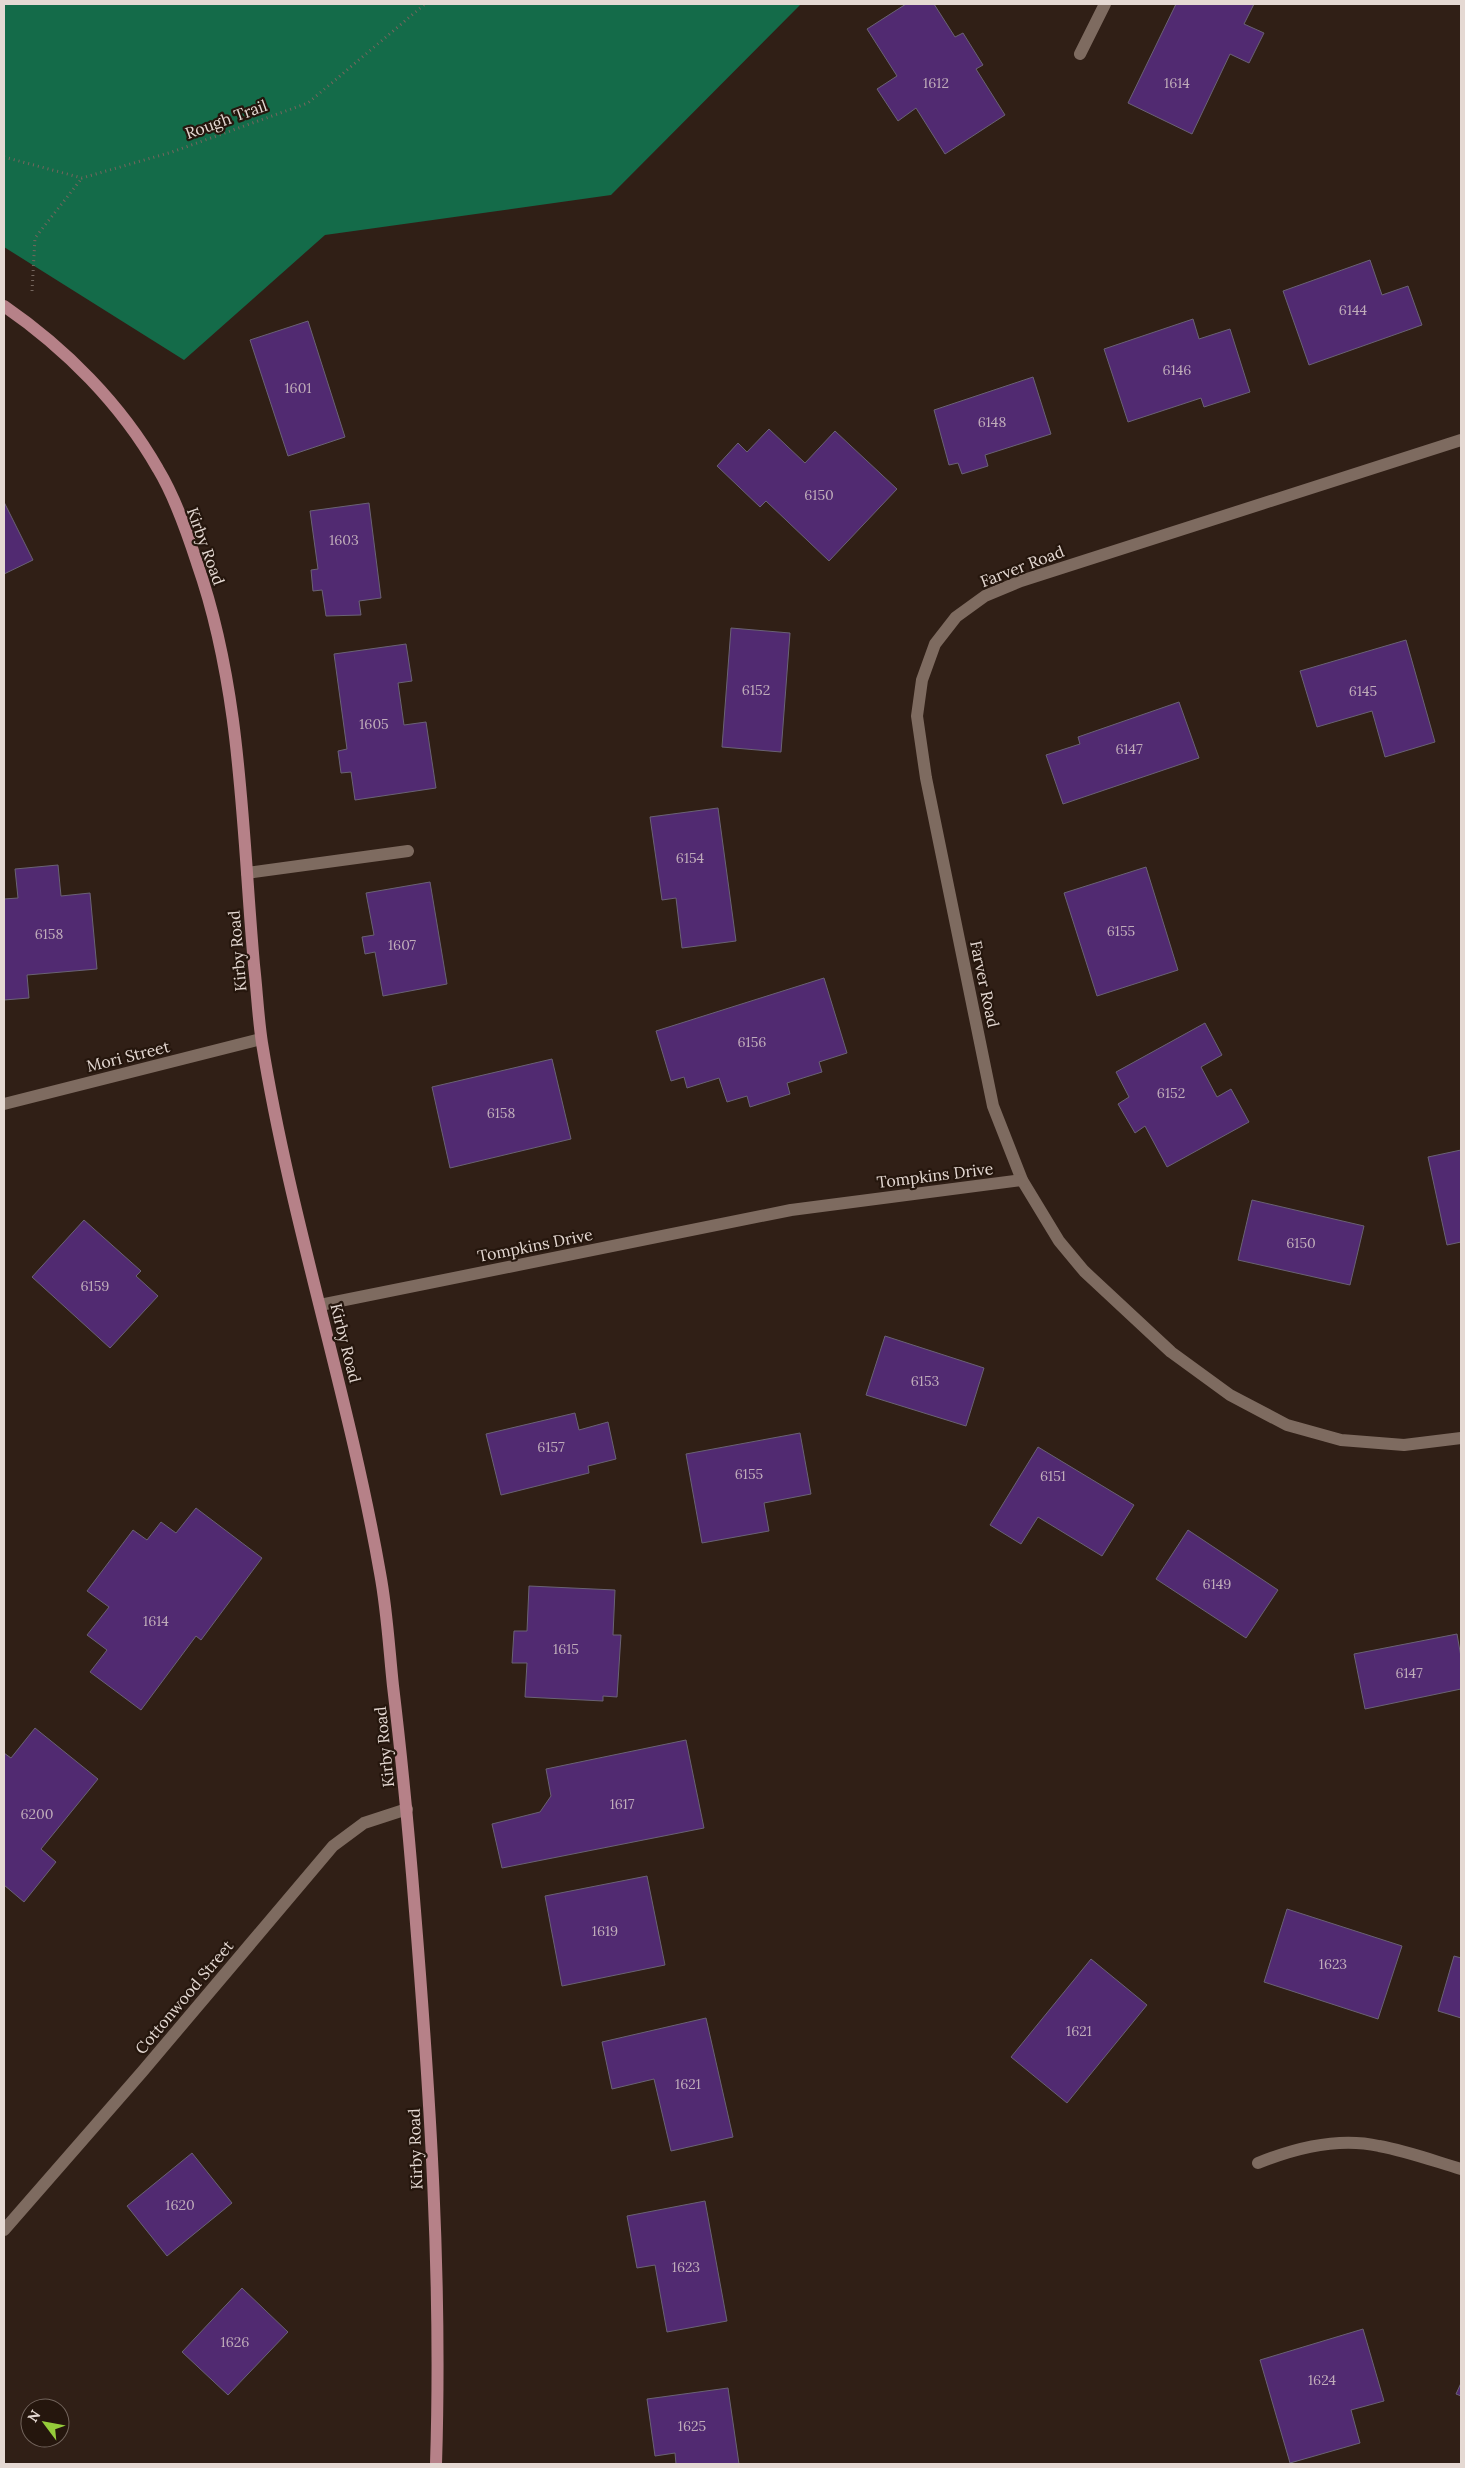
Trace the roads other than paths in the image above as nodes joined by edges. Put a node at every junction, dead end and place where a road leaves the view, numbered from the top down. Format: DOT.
graph roads {
  1 [pos="1105,4"];
  2 [pos="1080,54"];
  3 [pos="4,306"];
  4 [pos="1461,440"];
  5 [pos="408,850"];
  6 [pos="247,873"];
  7 [pos="261,1039"];
  8 [pos="4,1104"];
  9 [pos="1022,1180"];
  10 [pos="320,1305"];
  11 [pos="1461,1438"];
  12 [pos="407,1809"];
  13 [pos="1258,2163"];
  14 [pos="1461,2169"];
  15 [pos="4,2230"];
  16 [pos="436,2464"];
  1 -- 2 [label="street"];
  3 -- 6 [label="main road, Kirby Road"];
  4 -- 9 [label="street, Farver Road"];
  5 -- 6 [label="street"];
  6 -- 7 [label="main road, Kirby Road"];
  7 -- 8 [label="street, Mori Street"];
  7 -- 10 [label="main road, Kirby Road"];
  9 -- 10 [label="street, Tompkins Drive"];
  9 -- 11 [label="street"];
  10 -- 12 [label="main road, Kirby Road"];
  12 -- 15 [label="street, Cottonwood Street"];
  12 -- 16 [label="main road, Kirby Road"];
  13 -- 14 [label="street"];
}
